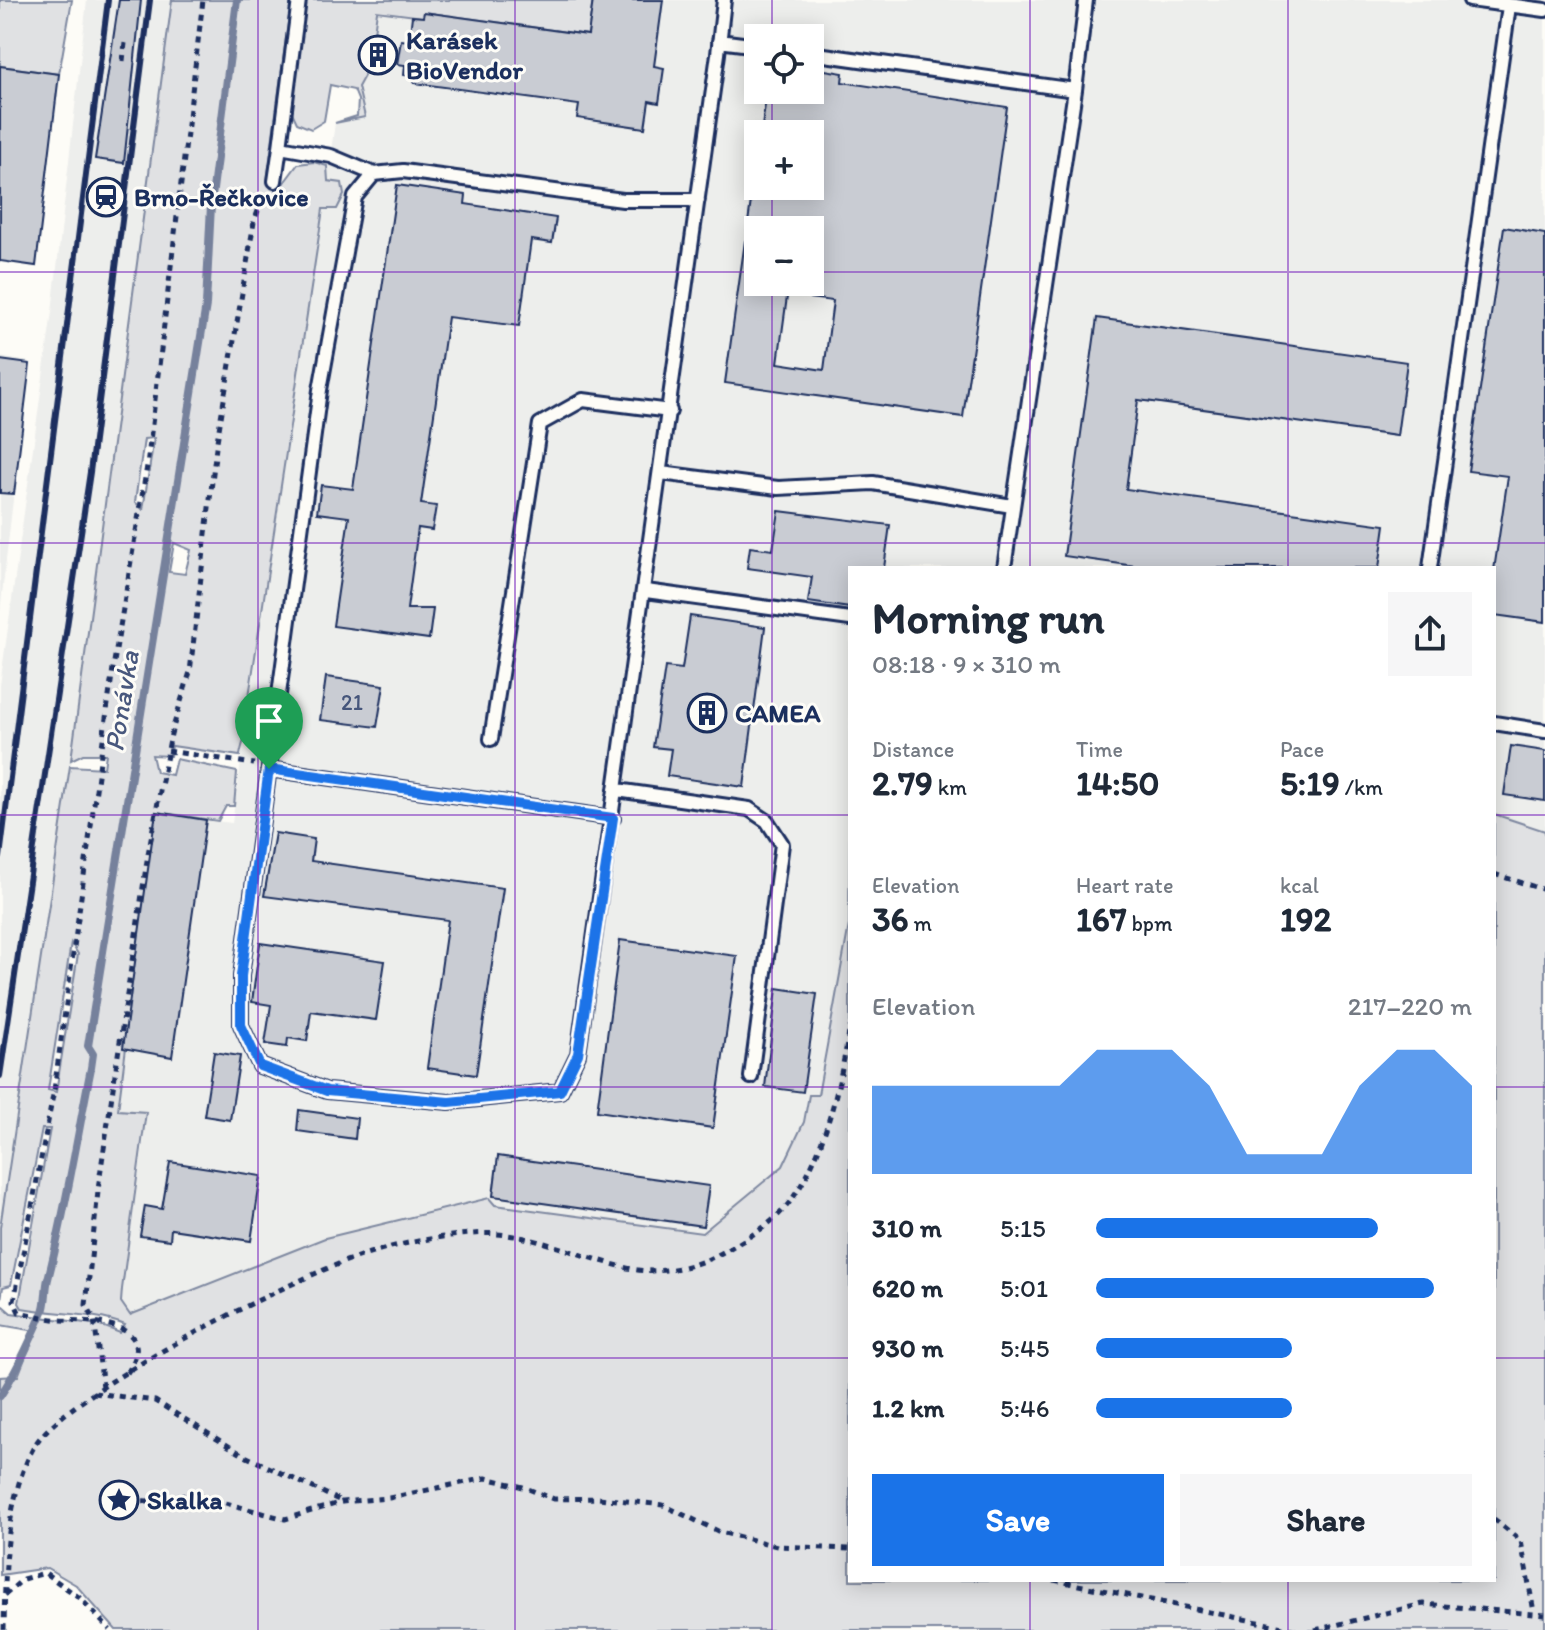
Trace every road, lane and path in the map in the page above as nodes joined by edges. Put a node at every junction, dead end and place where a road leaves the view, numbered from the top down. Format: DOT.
graph roads {
  1 [pos="203,0"];
  2 [pos="299,0"];
  3 [pos="724,0"];
  4 [pos="1086,0"];
  5 [pos="1470,0"];
  6 [pos="1509,6"];
  7 [pos="1545,10"];
  8 [pos="719,41"];
  9 [pos="125,43"];
  10 [pos="744,44"];
  11 [pos="824,55"];
  12 [pos="123,61"];
  13 [pos="1075,90"];
  14 [pos="280,147"];
  15 [pos="374,174"];
  16 [pos="275,181"];
  17 [pos="698,200"];
  18 [pos="670,411"];
  19 [pos="661,473"];
  20 [pos="1012,506"];
  21 [pos="1004,566"];
  22 [pos="1430,566"];
  23 [pos="646,591"];
  24 [pos="848,619"];
  25 [pos="1496,723"];
  26 [pos="1543,726"];
  27 [pos="491,739"];
  28 [pos="168,751"];
  29 [pos="239,762"];
  30 [pos="269,769"];
  31 [pos="617,790"];
  32 [pos="613,818"];
  33 [pos="1496,875"];
  34 [pos="1545,890"];
  35 [pos="848,1037"];
  36 [pos="751,1077"];
  37 [pos="94,1319"];
  38 [pos="127,1373"];
  39 [pos="103,1387"];
  40 [pos="93,1393"];
  41 [pos="119,1500"];
  42 [pos="342,1502"];
  43 [pos="1496,1521"];
  44 [pos="848,1549"];
  45 [pos="1064,1582"];
  46 [pos="4,1595"];
  47 [pos="1534,1612"];
  48 [pos="1545,1615"];
  49 [pos="1332,1628"];
  50 [pos="4,1630"];
  51 [pos="110,1630"];
  52 [pos="1297,1630"];
  53 [pos="1315,1630"];
  1 -- 37 [label="path"];
  2 -- 14 [label="lane"];
  3 -- 8 [label="lane"];
  4 -- 13 [label="lane"];
  5 -- 6 [label="lane"];
  6 -- 7 [label="lane"];
  6 -- 22 [label="lane"];
  8 -- 10 [label="lane"];
  8 -- 17 [label="lane"];
  9 -- 12 [label="path"];
  11 -- 13 [label="lane"];
  13 -- 20 [label="lane"];
  14 -- 15 [label="lane"];
  14 -- 16 [label="lane"];
  15 -- 17 [label="lane"];
  15 -- 30 [label="lane"];
  16 -- 28 [label="path"];
  17 -- 18 [label="lane"];
  18 -- 19 [label="lane"];
  18 -- 27 [label="lane"];
  19 -- 20 [label="lane"];
  19 -- 23 [label="lane"];
  20 -- 21 [label="lane"];
  23 -- 24 [label="lane"];
  23 -- 31 [label="lane"];
  25 -- 26 [label="lane"];
  28 -- 29 [label="path"];
  28 -- 37 [label="path"];
  30 -- 32 [label="lane"];
  30 -- 32 [label="lane"];
  31 -- 32 [label="lane"];
  31 -- 36 [label="lane"];
  33 -- 34 [label="path"];
  35 -- 38 [label="path"];
  37 -- 38 [label="path"];
  37 -- 39 [label="path"];
  38 -- 39 [label="path"];
  39 -- 40 [label="path"];
  40 -- 42 [label="path"];
  40 -- 46 [label="path"];
  41 -- 42 [label="path"];
  42 -- 44 [label="path"];
  43 -- 47 [label="path"];
  45 -- 52 [label="path"];
  46 -- 50 [label="path"];
  46 -- 51 [label="path"];
  47 -- 48 [label="path"];
  47 -- 49 [label="path"];
  49 -- 53 [label="path"];
}
